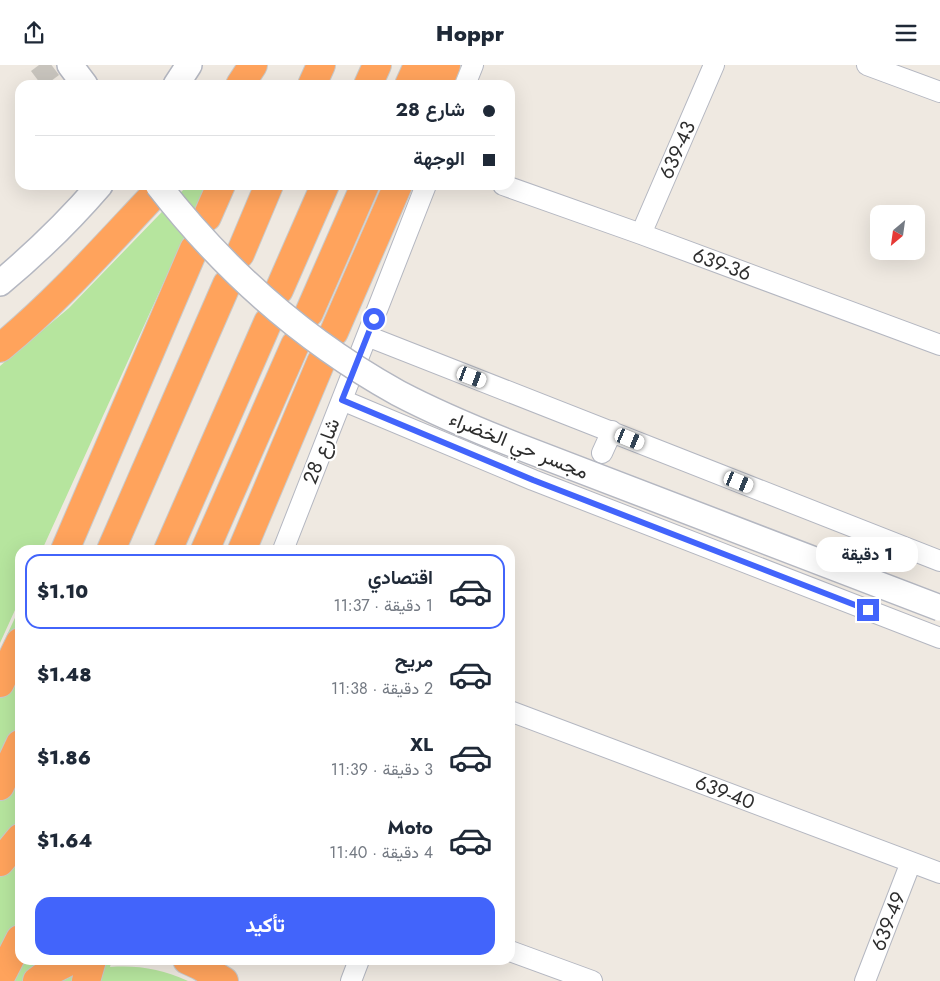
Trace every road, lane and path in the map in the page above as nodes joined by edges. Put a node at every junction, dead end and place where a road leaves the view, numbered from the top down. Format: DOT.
graph roads {
  1 [pos="70,65"];
  2 [pos="189,65"];
  3 [pos="253,65"];
  4 [pos="272,65"];
  5 [pos="320,65"];
  6 [pos="377,65"];
  7 [pos="418,65"];
  8 [pos="446,65"];
  9 [pos="473,65"];
  10 [pos="714,65"];
  11 [pos="866,65"];
  12 [pos="81,80"];
  13 [pos="179,80"];
  14 [pos="243,80"];
  15 [pos="266,80"];
  16 [pos="314,80"];
  17 [pos="370,80"];
  18 [pos="411,80"];
  19 [pos="440,80"];
  20 [pos="467,80"];
  21 [pos="940,92"];
  22 [pos="515,189"];
  23 [pos="95,190"];
  24 [pos="219,190"];
  25 [pos="267,190"];
  26 [pos="322,190"];
  27 [pos="363,190"];
  28 [pos="396,190"];
  29 [pos="424,190"];
  30 [pos="154,192"];
  31 [pos="207,217"];
  32 [pos="640,234"];
  33 [pos="194,249"];
  34 [pos="240,255"];
  35 [pos="0,283"];
  36 [pos="227,284"];
  37 [pos="279,289"];
  38 [pos="309,313"];
  39 [pos="268,322"];
  40 [pos="334,332"];
  41 [pos="367,335"];
  42 [pos="295,345"];
  43 [pos="940,345"];
  44 [pos="0,348"];
  45 [pos="321,362"];
  46 [pos="342,400"];
  47 [pos="612,431"];
  48 [pos="602,453"];
  49 [pos="67,545"];
  50 [pos="113,545"];
  51 [pos="170,545"];
  52 [pos="206,545"];
  53 [pos="244,545"];
  54 [pos="285,545"];
  55 [pos="940,561"];
  56 [pos="940,608"];
  57 [pos="940,638"];
  58 [pos="15,652"];
  59 [pos="0,683"];
  60 [pos="515,713"];
  61 [pos="15,754"];
  62 [pos="0,786"];
  63 [pos="15,844"];
  64 [pos="0,862"];
  65 [pos="911,862"];
  66 [pos="940,873"];
  67 [pos="15,949"];
  68 [pos="515,953"];
  69 [pos="60,965"];
  70 [pos="91,965"];
  71 [pos="198,965"];
  72 [pos="357,965"];
  73 [pos="0,978"];
  74 [pos="37,981"];
  75 [pos="86,981"];
  76 [pos="224,981"];
  77 [pos="351,981"];
  78 [pos="592,981"];
  79 [pos="865,981"];
  1 -- 12 [label="street"];
  2 -- 13 [label="street"];
  3 -- 14 [label="highway"];
  4 -- 15 [label="highway"];
  5 -- 16 [label="highway"];
  6 -- 17 [label="highway"];
  7 -- 18 [label="highway"];
  8 -- 19 [label="highway"];
  9 -- 20 [label="street"];
  10 -- 32 [label="street, 639-43"];
  11 -- 21 [label="street"];
  22 -- 32 [label="street, 639-36"];
  23 -- 35 [label="street"];
  24 -- 31 [label="highway"];
  25 -- 34 [label="highway"];
  26 -- 37 [label="highway"];
  27 -- 38 [label="highway"];
  28 -- 40 [label="highway"];
  29 -- 41 [label="street, شارع 28"];
  30 -- 44 [label="highway"];
  30 -- 56 [label="street, مجسر حي الخضراء, bridge"];
  32 -- 43 [label="street, 639-36"];
  33 -- 49 [label="highway"];
  36 -- 50 [label="highway"];
  39 -- 51 [label="highway"];
  41 -- 46 [label="street, شارع 28"];
  41 -- 47 [label="street"];
  42 -- 52 [label="highway"];
  45 -- 53 [label="highway"];
  46 -- 54 [label="street, شارع 28"];
  46 -- 57 [label="street"];
  47 -- 48 [label="street"];
  47 -- 55 [label="street"];
  58 -- 59 [label="highway"];
  60 -- 65 [label="street, 639-40"];
  61 -- 62 [label="highway"];
  63 -- 64 [label="highway"];
  65 -- 66 [label="street, 639-40"];
  65 -- 79 [label="street, 639-49"];
  67 -- 73 [label="highway"];
  68 -- 78 [label="street"];
  69 -- 74 [label="highway"];
  70 -- 75 [label="highway"];
  71 -- 76 [label="highway"];
  72 -- 77 [label="street"];
}
